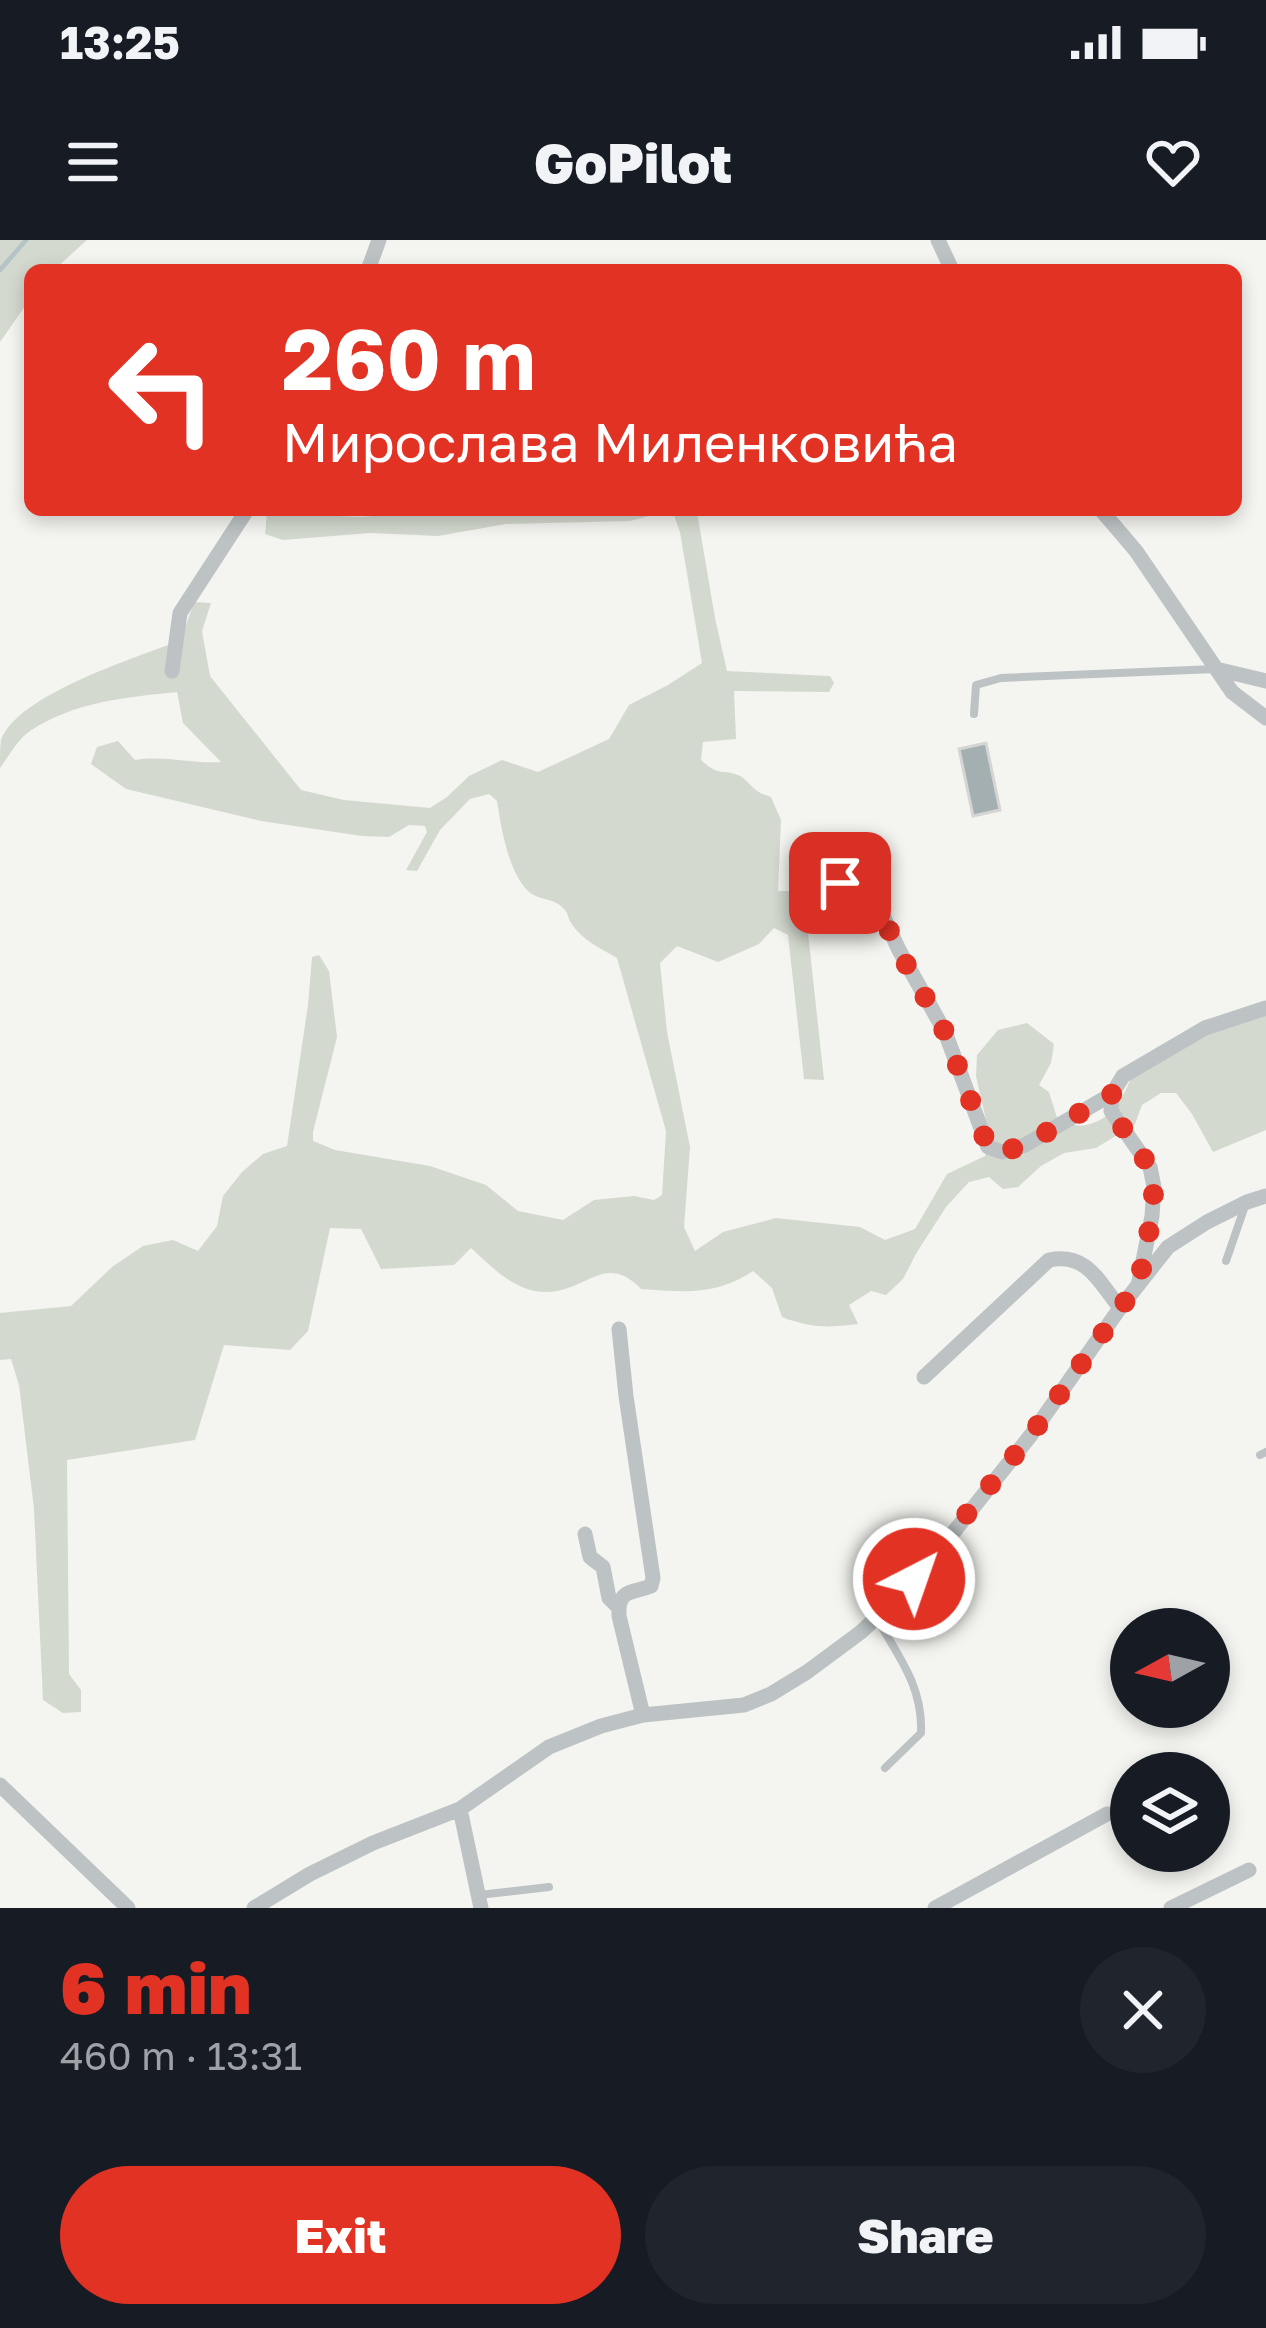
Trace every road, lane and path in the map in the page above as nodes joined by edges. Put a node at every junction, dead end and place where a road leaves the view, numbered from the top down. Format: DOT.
graph roads {
  1 [pos="243,516"];
  2 [pos="1106,516"];
  3 [pos="1216,669"];
  4 [pos="172,671"];
  5 [pos="1266,681"];
  6 [pos="974,714"];
  7 [pos="1266,718"];
  8 [pos="821,877"];
  9 [pos="1266,1008"];
  10 [pos="1112,1094"];
  11 [pos="1266,1196"];
  12 [pos="1247,1202"];
  13 [pos="1226,1261"];
  14 [pos="1139,1282"];
  15 [pos="1120,1308"];
  16 [pos="619,1329"];
  17 [pos="924,1377"];
  18 [pos="585,1534"];
  19 [pos="618,1607"];
  20 [pos="876,1618"];
  21 [pos="643,1715"];
  22 [pos="885,1768"];
  23 [pos="0,1785"];
  24 [pos="460,1809"];
  25 [pos="1107,1814"];
  26 [pos="1249,1870"];
  27 [pos="549,1887"];
  28 [pos="479,1901"];
  29 [pos="128,1908"];
  30 [pos="254,1908"];
  31 [pos="935,1908"];
  32 [pos="1171,1908"];
  1 -- 4 [label="street"];
  2 -- 3 [label="street"];
  3 -- 5 [label="street"];
  3 -- 6 [label="lane"];
  3 -- 7 [label="street"];
  8 -- 10 [label="street"];
  9 -- 10 [label="street"];
  10 -- 14 [label="street"];
  11 -- 12 [label="street"];
  12 -- 13 [label="lane"];
  12 -- 14 [label="street"];
  14 -- 15 [label="street"];
  15 -- 17 [label="street"];
  15 -- 20 [label="street"];
  16 -- 19 [label="street"];
  18 -- 19 [label="street"];
  19 -- 21 [label="street"];
  20 -- 21 [label="street"];
  20 -- 22 [label="lane"];
  21 -- 24 [label="street"];
  23 -- 29 [label="street"];
  24 -- 28 [label="street"];
  24 -- 30 [label="street"];
  25 -- 31 [label="street"];
  26 -- 32 [label="street"];
  27 -- 28 [label="lane"];
}
